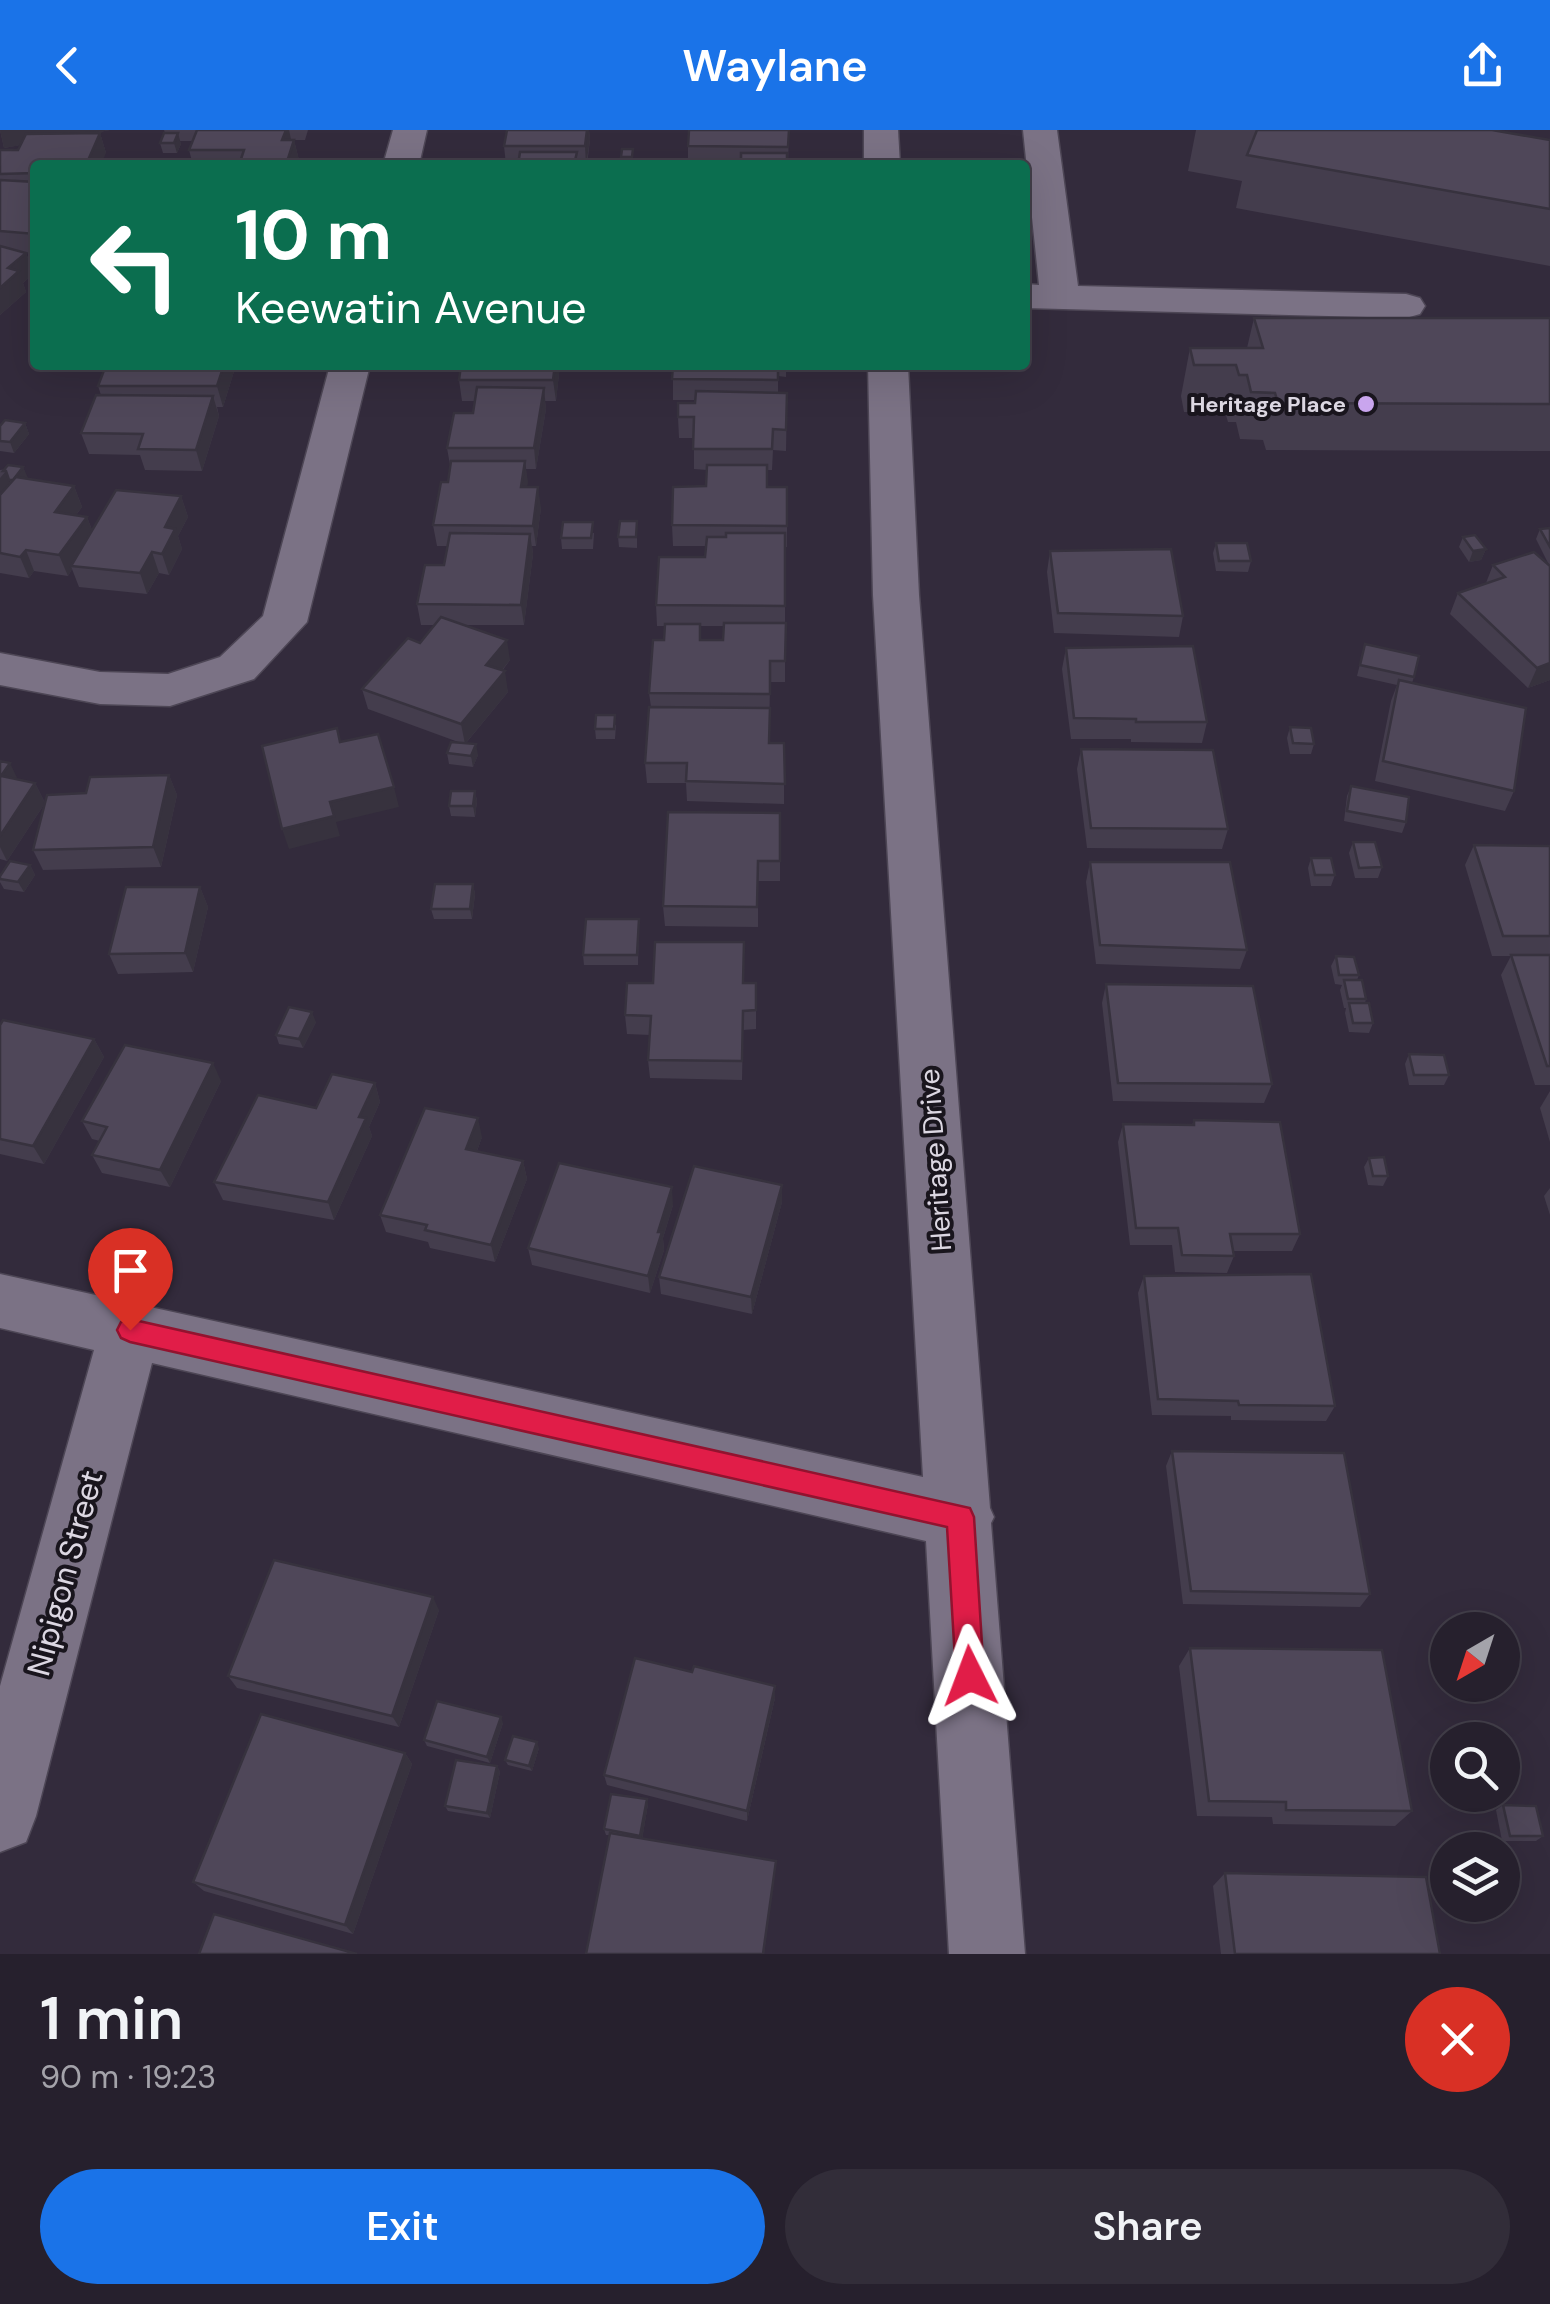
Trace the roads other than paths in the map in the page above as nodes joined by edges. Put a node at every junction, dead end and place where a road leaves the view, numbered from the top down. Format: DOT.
graph roads {
  1 [pos="410,130"];
  2 [pos="881,130"];
  3 [pos="1040,130"];
  4 [pos="402,160"];
  5 [pos="882,160"];
  6 [pos="1043,296"];
  7 [pos="1406,306"];
  8 [pos="349,370"];
  9 [pos="888,370"];
  10 [pos="0,669"];
  11 [pos="0,1301"];
  12 [pos="130,1330"];
  13 [pos="960,1517"];
  14 [pos="0,1816"];
  15 [pos="987,1954"];
  1 -- 4 [label="street"];
  2 -- 5 [label="street"];
  3 -- 6 [label="street"];
  6 -- 7 [label="street"];
  8 -- 10 [label="street"];
  9 -- 13 [label="street, Heritage Drive"];
  11 -- 12 [label="street"];
  12 -- 13 [label="street"];
  12 -- 14 [label="street, Nipigon Street"];
  13 -- 15 [label="street, Heritage Drive"];
}
